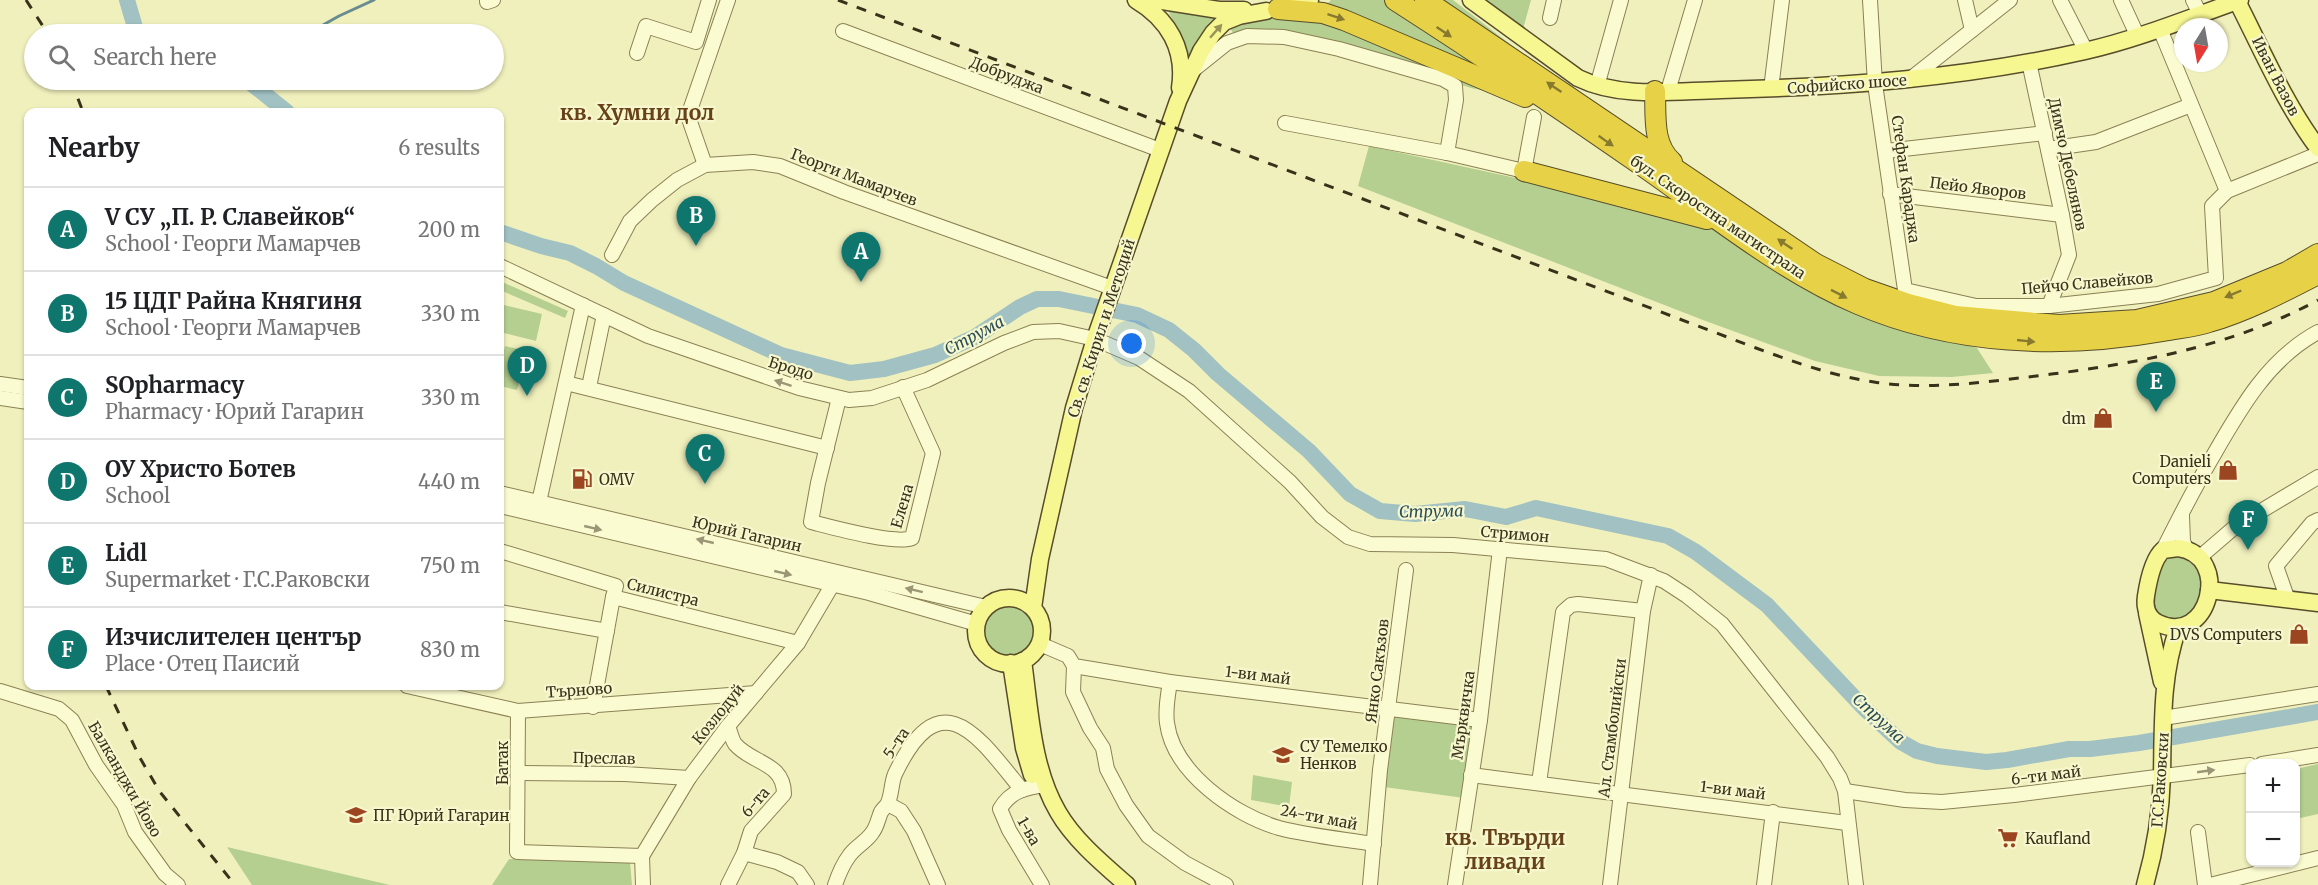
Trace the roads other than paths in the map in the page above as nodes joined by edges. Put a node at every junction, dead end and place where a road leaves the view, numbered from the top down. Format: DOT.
graph roads {
  1 [pos="487,0"];
  2 [pos="494,0"];
  3 [pos="710,0"];
  4 [pos="728,0"];
  5 [pos="1136,0"];
  6 [pos="1156,0"];
  7 [pos="1310,0"];
  8 [pos="1395,0"];
  9 [pos="1425,0"];
  10 [pos="1471,0"];
  11 [pos="1554,0"];
  12 [pos="1620,0"];
  13 [pos="1695,0"];
  14 [pos="1782,0"];
  15 [pos="1870,0"];
  16 [pos="1965,0"];
  17 [pos="2010,0"];
  18 [pos="2060,0"];
  19 [pos="2121,0"];
  20 [pos="2239,0"];
  21 [pos="2197,7"];
  22 [pos="1272,10"];
  23 [pos="1550,18"];
  24 [pos="2160,29"];
  25 [pos="1972,30"];
  26 [pos="843,31"];
  27 [pos="2138,37"];
  28 [pos="2086,51"];
  29 [pos="637,53"];
  30 [pos="2029,62"];
  31 [pos="1191,72"];
  32 [pos="1908,80"];
  33 [pos="1875,84"];
  34 [pos="1597,86"];
  35 [pos="1771,89"];
  36 [pos="1662,91"];
  37 [pos="1178,101"];
  38 [pos="2191,105"];
  39 [pos="1534,117"];
  40 [pos="1577,120"];
  41 [pos="1285,123"];
  42 [pos="2045,133"];
  43 [pos="2318,148"];
  44 [pos="2048,149"];
  45 [pos="1161,150"];
  46 [pos="1886,151"];
  47 [pos="1447,153"];
  48 [pos="2318,154"];
  49 [pos="705,165"];
  50 [pos="1524,171"];
  51 [pos="1697,184"];
  52 [pos="2227,192"];
  53 [pos="1890,194"];
  54 [pos="2062,214"];
  55 [pos="1733,229"];
  56 [pos="2318,254"];
  57 [pos="612,255"];
  58 [pos="504,268"];
  59 [pos="2318,274"];
  60 [pos="1905,290"];
  61 [pos="1110,294"];
  62 [pos="583,305"];
  63 [pos="2049,306"];
  64 [pos="604,315"];
  65 [pos="2318,332"];
  66 [pos="1091,334"];
  67 [pos="566,383"];
  68 [pos="0,384"];
  69 [pos="24,387"];
  70 [pos="589,387"];
  71 [pos="903,387"];
  72 [pos="0,398"];
  73 [pos="839,398"];
  74 [pos="24,401"];
  75 [pos="827,448"];
  76 [pos="2318,477"];
  77 [pos="504,495"];
  78 [pos="504,506"];
  79 [pos="538,509"];
  80 [pos="2182,510"];
  81 [pos="2318,520"];
  82 [pos="1500,549"];
  83 [pos="2163,550"];
  84 [pos="504,552"];
  85 [pos="2193,553"];
  86 [pos="1040,559"];
  87 [pos="1406,570"];
  88 [pos="840,573"];
  89 [pos="1651,575"];
  90 [pos="832,585"];
  91 [pos="2210,590"];
  92 [pos="613,597"];
  93 [pos="1014,598"];
  94 [pos="2288,600"];
  95 [pos="2318,603"];
  96 [pos="986,607"];
  97 [pos="1033,608"];
  98 [pos="2146,610"];
  99 [pos="1643,611"];
  100 [pos="504,613"];
  101 [pos="977,624"];
  102 [pos="2178,628"];
  103 [pos="607,631"];
  104 [pos="798,643"];
  105 [pos="1040,644"];
  106 [pos="1017,662"];
  107 [pos="1074,666"];
  108 [pos="1170,682"];
  109 [pos="2164,688"];
  110 [pos="425,690"];
  111 [pos="0,691"];
  112 [pos="756,693"];
  113 [pos="2318,694"];
  114 [pos="593,706"];
  115 [pos="1389,707"];
  116 [pos="518,711"];
  117 [pos="1480,720"];
  118 [pos="2163,722"];
  119 [pos="728,726"];
  120 [pos="2318,755"];
  121 [pos="2293,759"];
  122 [pos="2246,765"];
  123 [pos="2162,772"];
  124 [pos="519,773"];
  125 [pos="1472,775"];
  126 [pos="689,778"];
  127 [pos="1539,783"];
  128 [pos="1034,787"];
  129 [pos="1845,791"];
  130 [pos="1621,793"];
  131 [pos="888,804"];
  132 [pos="1773,812"];
  133 [pos="1847,823"];
  134 [pos="2198,832"];
  135 [pos="1374,844"];
  136 [pos="744,853"];
  137 [pos="642,856"];
  138 [pos="2318,858"];
  139 [pos="2149,881"];
  140 [pos="178,885"];
  141 [pos="643,885"];
  142 [pos="728,885"];
  143 [pos="807,885"];
  144 [pos="835,885"];
  145 [pos="938,885"];
  146 [pos="1042,885"];
  147 [pos="1110,885"];
  148 [pos="1127,885"];
  149 [pos="1226,885"];
  150 [pos="1370,885"];
  151 [pos="1455,885"];
  152 [pos="1610,885"];
  153 [pos="1764,885"];
  154 [pos="1856,885"];
  155 [pos="2208,885"];
  1 -- 2 [label="street"];
  3 -- 29 [label="street"];
  4 -- 49 [label="street"];
  5 -- 37 [label="main road, Св. св. Кирил и Методий"];
  6 -- 22 [label="main road"];
  7 -- 22 [label="main road"];
  8 -- 40 [label="highway, бул. Скоростна магистрала, one-way"];
  51 -- 9 [label="highway, бул. Скоростна магистрала, one-way"];
  10 -- 34 [label="main road, Софийско шосе"];
  11 -- 23 [label="street"];
  12 -- 34 [label="street"];
  13 -- 36 [label="street"];
  14 -- 35 [label="street"];
  15 -- 33 [label="street, Стефан Караджа"];
  16 -- 25 [label="street"];
  17 -- 25 [label="street"];
  18 -- 28 [label="street"];
  19 -- 27 [label="street"];
  20 -- 21 [label="main road, Софийско шосе"];
  20 -- 43 [label="main road, Иван Вазов"];
  21 -- 24 [label="main road, Софийско шосе"];
  31 -- 22 [label="main road, Св. св. Кирил и Методий, one-way"];
  22 -- 40 [label="highway, one-way"];
  24 -- 27 [label="main road, Софийско шосе"];
  24 -- 38 [label="street"];
  25 -- 32 [label="street"];
  26 -- 45 [label="street, Добруджа"];
  27 -- 28 [label="main road, Софийско шосе"];
  28 -- 30 [label="main road, Софийско шосе"];
  30 -- 32 [label="main road, Софийско шосе"];
  30 -- 42 [label="street, Димчо Дебелянов"];
  31 -- 37 [label="main road, Св. св. Кирил и Методий"];
  31 -- 47 [label="street"];
  32 -- 33 [label="main road, Софийско шосе"];
  33 -- 35 [label="main road, Софийско шосе"];
  33 -- 46 [label="street, Стефан Караджа"];
  34 -- 36 [label="main road, Софийско шосе"];
  35 -- 36 [label="main road, Софийско шосе"];
  36 -- 51 [label="highway"];
  37 -- 45 [label="main road, Св. св. Кирил и Методий"];
  38 -- 44 [label="street"];
  38 -- 52 [label="street"];
  39 -- 50 [label="street"];
  40 -- 55 [label="highway, бул. Скоростна магистрала, one-way"];
  41 -- 47 [label="street"];
  42 -- 44 [label="street, Димчо Дебелянов"];
  42 -- 46 [label="street"];
  44 -- 54 [label="street, Димчо Дебелянов"];
  45 -- 61 [label="main road, Св. св. Кирил и Методий"];
  46 -- 53 [label="street, Стефан Караджа"];
  47 -- 50 [label="street"];
  48 -- 52 [label="street"];
  49 -- 57 [label="street, Георги Мамарчев"];
  49 -- 61 [label="street, Георги Мамарчев"];
  50 -- 55 [label="highway"];
  56 -- 51 [label="highway, бул. Скоростна магистрала, one-way"];
  52 -- 63 [label="street, Пейчо Славейков"];
  53 -- 54 [label="street, Пейо Яворов"];
  53 -- 60 [label="street, Стефан Караджа"];
  54 -- 63 [label="street, Димчо Дебелянов"];
  55 -- 59 [label="highway, бул. Скоростна магистрала, one-way"];
  58 -- 62 [label="street, Бродо"];
  60 -- 63 [label="street, Пейчо Славейков"];
  61 -- 66 [label="main road, Св. св. Кирил и Методий"];
  62 -- 64 [label="street, Бродо"];
  62 -- 67 [label="street"];
  64 -- 70 [label="street"];
  73 -- 64 [label="street, Бродо, one-way"];
  65 -- 80 [label="street"];
  66 -- 71 [label="street, Бродо"];
  66 -- 82 [label="street, Стримон"];
  66 -- 86 [label="main road, Св. св. Кирил и Методий"];
  67 -- 70 [label="street"];
  67 -- 79 [label="street"];
  68 -- 69 [label="street"];
  70 -- 75 [label="street"];
  71 -- 73 [label="street, Бродо"];
  71 -- 75 [label="street, Елена"];
  72 -- 74 [label="street"];
  73 -- 75 [label="street"];
  76 -- 85 [label="street"];
  77 -- 79 [label="street, Юрий Гагарин"];
  78 -- 79 [label="street, Юрий Гагарин"];
  88 -- 79 [label="street, Юрий Гагарин, one-way"];
  79 -- 90 [label="street, Юрий Гагарин, one-way"];
  80 -- 83 [label="street"];
  80 -- 85 [label="street"];
  81 -- 94 [label="street"];
  82 -- 89 [label="street, Стримон"];
  82 -- 117 [label="street, Мърквичка"];
  83 -- 85 [label="main road"];
  83 -- 98 [label="main road"];
  84 -- 92 [label="street, Силистра"];
  85 -- 91 [label="main road"];
  86 -- 93 [label="main road, Св. св. Кирил и Методий"];
  86 -- 97 [label="main road, Св. св. Кирил и Методий"];
  87 -- 115 [label="street, Янко Сакъзов"];
  88 -- 90 [label="street, Козлодуй"];
  96 -- 88 [label="street, Юрий Гагарин, one-way"];
  89 -- 99 [label="street, Ал. Стамболийски"];
  89 -- 129 [label="street, Стримон"];
  90 -- 101 [label="street, Юрий Гагарин"];
  90 -- 104 [label="street, Козлодуй"];
  91 -- 94 [label="main road"];
  91 -- 102 [label="main road"];
  92 -- 103 [label="street"];
  92 -- 104 [label="street, Силистра"];
  93 -- 96 [label="main road"];
  93 -- 97 [label="main road"];
  94 -- 95 [label="main road"];
  96 -- 101 [label="main road"];
  97 -- 105 [label="main road"];
  98 -- 102 [label="main road"];
  98 -- 109 [label="main road, Г.С.Раковски"];
  99 -- 127 [label="street"];
  99 -- 130 [label="street, Ал. Стамболийски"];
  100 -- 103 [label="street"];
  101 -- 106 [label="main road"];
  102 -- 109 [label="main road, Г.С.Раковски"];
  103 -- 114 [label="street"];
  104 -- 112 [label="street, Козлодуй"];
  105 -- 106 [label="main road"];
  105 -- 107 [label="street, 1-ви май"];
  106 -- 128 [label="main road"];
  107 -- 108 [label="street, 1-ви май"];
  107 -- 149 [label="street"];
  108 -- 115 [label="street, 1-ви май"];
  108 -- 135 [label="street, 24-ти май"];
  109 -- 118 [label="main road, Г.С.Раковски"];
  110 -- 116 [label="street, Търново"];
  111 -- 140 [label="street, Балканджи Йово"];
  112 -- 114 [label="street, Търново"];
  112 -- 119 [label="street, Козлодуй"];
  113 -- 118 [label="street"];
  114 -- 116 [label="street, Търново"];
  115 -- 117 [label="street, 1-ви май"];
  115 -- 135 [label="street, Янко Сакъзов"];
  116 -- 124 [label="street, Батак"];
  117 -- 125 [label="street, Мърквичка"];
  118 -- 123 [label="main road, Г.С.Раковски"];
  119 -- 126 [label="street, Козлодуй"];
  119 -- 136 [label="street, 6-та"];
  120 -- 121 [label="street"];
  123 -- 122 [label="street, 6-ти май, one-way"];
  123 -- 129 [label="street, 6-ти май"];
  123 -- 139 [label="main road, Г.С.Раковски"];
  124 -- 126 [label="street, Преслав"];
  124 -- 137 [label="street, Батак"];
  125 -- 127 [label="street, 1-ви май"];
  125 -- 151 [label="street, Мърквичка"];
  126 -- 137 [label="street, Козлодуй"];
  127 -- 130 [label="street, 1-ви май"];
  128 -- 131 [label="street, 5-та"];
  128 -- 146 [label="street, 1-ва"];
  128 -- 147 [label="main road"];
  128 -- 148 [label="main road"];
  129 -- 133 [label="street"];
  130 -- 132 [label="street, 1-ви май"];
  130 -- 152 [label="street, Ал. Стамболийски"];
  131 -- 144 [label="street, 5-та"];
  131 -- 145 [label="street"];
  132 -- 133 [label="street, 1-ви май"];
  132 -- 153 [label="street"];
  133 -- 154 [label="street"];
  134 -- 155 [label="street"];
  135 -- 150 [label="street, Янко Сакъзов"];
  136 -- 142 [label="street, 6-та"];
  136 -- 143 [label="street"];
  137 -- 141 [label="street"];
  138 -- 155 [label="street"];
}
